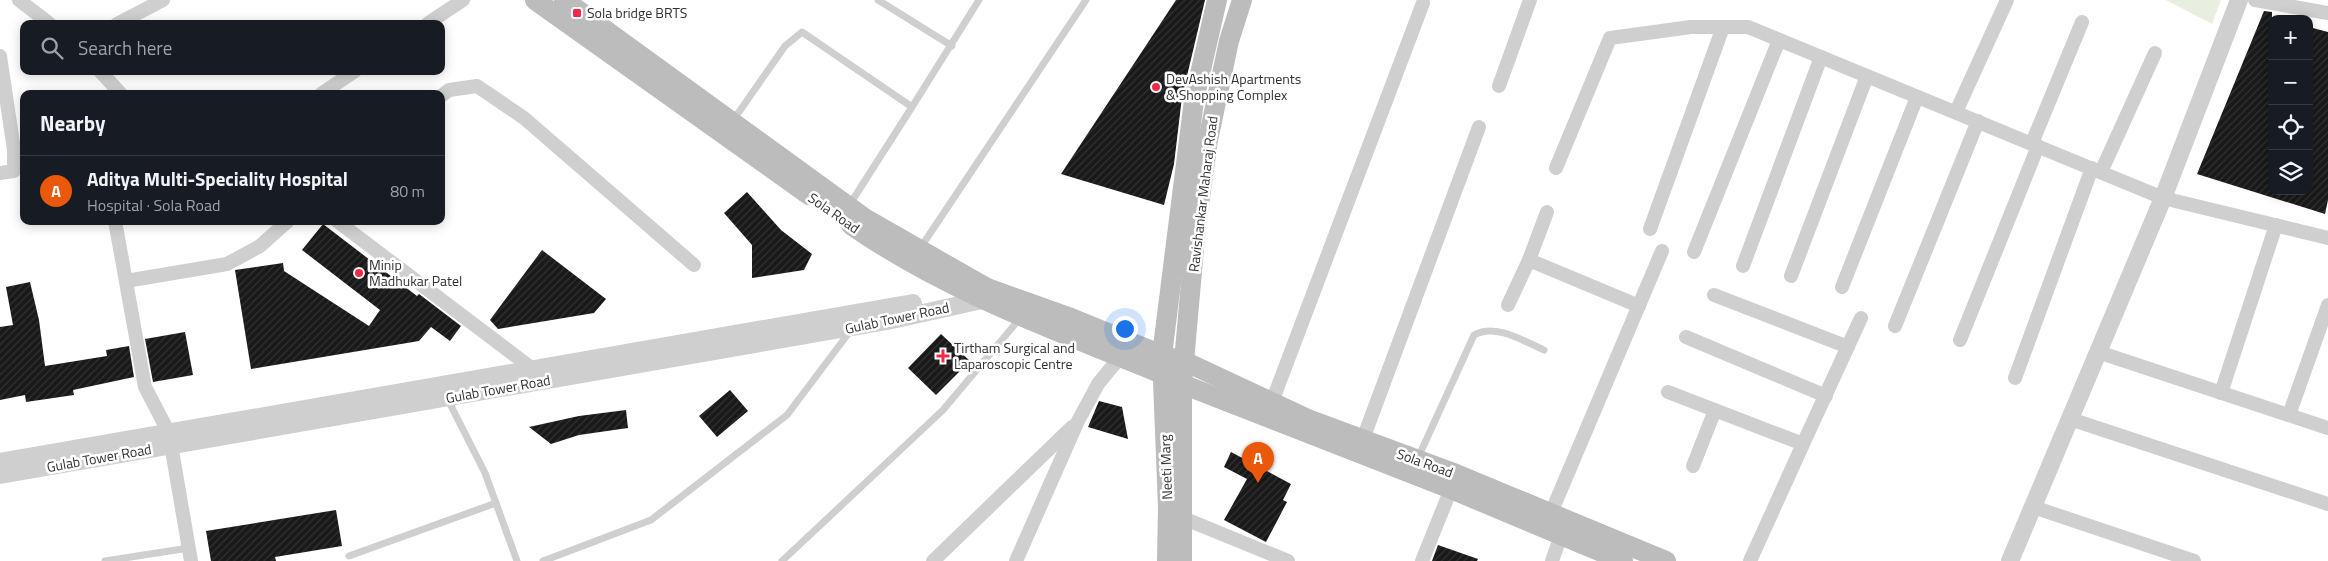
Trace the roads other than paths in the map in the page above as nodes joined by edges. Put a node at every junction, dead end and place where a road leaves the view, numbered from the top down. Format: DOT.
graph roads {
  1 [pos="19,0"];
  2 [pos="163,0"];
  3 [pos="463,0"];
  4 [pos="564,0"];
  5 [pos="878,0"];
  6 [pos="979,0"];
  7 [pos="1086,0"];
  8 [pos="1217,0"];
  9 [pos="1242,0"];
  10 [pos="1530,0"];
  11 [pos="2007,0"];
  12 [pos="2239,0"];
  13 [pos="2255,0"];
  14 [pos="537,1"];
  15 [pos="1423,3"];
  16 [pos="2328,13"];
  17 [pos="45,20"];
  18 [pos="125,20"];
  19 [pos="433,20"];
  20 [pos="2082,22"];
  21 [pos="1723,27"];
  22 [pos="1779,40"];
  23 [pos="952,46"];
  24 [pos="2155,53"];
  25 [pos="0,56"];
  26 [pos="1821,57"];
  27 [pos="104,75"];
  28 [pos="349,75"];
  29 [pos="1867,76"];
  30 [pos="1499,86"];
  31 [pos="117,90"];
  32 [pos="327,90"];
  33 [pos="445,93"];
  34 [pos="1918,97"];
  35 [pos="912,107"];
  36 [pos="1956,112"];
  37 [pos="1978,121"];
  38 [pos="732,123"];
  39 [pos="1479,127"];
  40 [pos="2035,144"];
  41 [pos="19,149"];
  42 [pos="1556,168"];
  43 [pos="2096,170"];
  44 [pos="0,174"];
  45 [pos="2163,198"];
  46 [pos="848,206"];
  47 [pos="1547,212"];
  48 [pos="116,225"];
  49 [pos="284,225"];
  50 [pos="342,225"];
  51 [pos="2276,225"];
  52 [pos="1650,229"];
  53 [pos="2328,238"];
  54 [pos="919,249"];
  55 [pos="1662,251"];
  56 [pos="1694,252"];
  57 [pos="1529,260"];
  58 [pos="694,265"];
  59 [pos="1743,266"];
  60 [pos="1791,276"];
  61 [pos="126,281"];
  62 [pos="1842,288"];
  63 [pos="976,290"];
  64 [pos="1714,295"];
  65 [pos="1508,305"];
  66 [pos="2328,305"];
  67 [pos="1639,306"];
  68 [pos="1021,317"];
  69 [pos="1861,318"];
  70 [pos="1895,326"];
  71 [pos="853,327"];
  72 [pos="1686,337"];
  73 [pos="1960,340"];
  74 [pos="1848,347"];
  75 [pos="1544,350"];
  76 [pos="2098,352"];
  77 [pos="1120,357"];
  78 [pos="1186,362"];
  79 [pos="1162,364"];
  80 [pos="534,370"];
  81 [pos="2015,378"];
  82 [pos="1182,384"];
  83 [pos="1668,392"];
  84 [pos="2221,393"];
  85 [pos="1826,396"];
  86 [pos="447,398"];
  87 [pos="1272,402"];
  88 [pos="1715,410"];
  89 [pos="2289,415"];
  90 [pos="2070,419"];
  91 [pos="1078,421"];
  92 [pos="2328,428"];
  93 [pos="170,439"];
  94 [pos="1363,439"];
  95 [pos="1803,444"];
  96 [pos="1417,460"];
  97 [pos="0,462"];
  98 [pos="1693,466"];
  99 [pos="0,475"];
  100 [pos="1451,489"];
  101 [pos="496,503"];
  102 [pos="2328,504"];
  103 [pos="2033,507"];
  104 [pos="1551,513"];
  105 [pos="1183,518"];
  106 [pos="1561,535"];
  107 [pos="190,554"];
  108 [pos="349,556"];
  109 [pos="105,561"];
  110 [pos="517,561"];
  111 [pos="543,561"];
  112 [pos="782,561"];
  113 [pos="933,561"];
  114 [pos="1016,561"];
  115 [pos="1167,561"];
  116 [pos="1182,561"];
  117 [pos="1288,561"];
  118 [pos="1422,561"];
  119 [pos="1552,561"];
  120 [pos="1623,561"];
  121 [pos="1666,561"];
  122 [pos="1750,561"];
  123 [pos="2010,561"];
  124 [pos="2194,561"];
  1 -- 17 [label="street"];
  2 -- 18 [label="street"];
  3 -- 19 [label="street"];
  4 -- 38 [label="main road, Sola Road"];
  5 -- 23 [label="lane"];
  6 -- 23 [label="lane"];
  7 -- 54 [label="lane"];
  8 -- 79 [label="main road, Ravishankar Maharaj Road"];
  9 -- 78 [label="main road, Ravishankar Maharaj Road"];
  10 -- 30 [label="street"];
  11 -- 36 [label="street"];
  12 -- 45 [label="street"];
  13 -- 16 [label="street"];
  14 -- 63 [label="main road, Sola Road"];
  15 -- 87 [label="street"];
  20 -- 40 [label="street"];
  21 -- 22 [label="street"];
  21 -- 42 [label="street"];
  21 -- 52 [label="street"];
  22 -- 26 [label="street"];
  22 -- 56 [label="street"];
  23 -- 35 [label="lane"];
  24 -- 43 [label="street"];
  25 -- 41 [label="street"];
  26 -- 29 [label="street"];
  26 -- 59 [label="street"];
  27 -- 31 [label="street"];
  28 -- 32 [label="street"];
  29 -- 34 [label="street"];
  29 -- 60 [label="street"];
  33 -- 58 [label="street"];
  34 -- 36 [label="street"];
  34 -- 62 [label="street"];
  35 -- 38 [label="lane"];
  35 -- 46 [label="lane"];
  36 -- 37 [label="street"];
  37 -- 40 [label="street"];
  37 -- 70 [label="street"];
  38 -- 46 [label="main road, Sola Road"];
  39 -- 94 [label="street"];
  40 -- 43 [label="street"];
  40 -- 73 [label="street"];
  41 -- 44 [label="street"];
  43 -- 45 [label="street"];
  43 -- 81 [label="street"];
  45 -- 51 [label="street"];
  45 -- 76 [label="street"];
  46 -- 54 [label="main road, Sola Road"];
  47 -- 57 [label="street"];
  48 -- 61 [label="street"];
  49 -- 61 [label="street"];
  50 -- 80 [label="street"];
  51 -- 53 [label="street"];
  51 -- 84 [label="street"];
  54 -- 63 [label="main road, Sola Road"];
  55 -- 67 [label="street"];
  57 -- 65 [label="street"];
  57 -- 67 [label="street"];
  61 -- 93 [label="street"];
  63 -- 68 [label="main road, Sola Road"];
  63 -- 71 [label="street, Gulab Tower Road"];
  63 -- 79 [label="main road, Sola Road"];
  63 -- 80 [label="street"];
  64 -- 74 [label="street"];
  66 -- 89 [label="street"];
  67 -- 104 [label="street"];
  68 -- 77 [label="main road, Sola Road"];
  68 -- 112 [label="lane"];
  69 -- 74 [label="street"];
  71 -- 86 [label="street, Gulab Tower Road"];
  71 -- 111 [label="lane"];
  72 -- 85 [label="street"];
  74 -- 85 [label="street"];
  75 -- 96 [label="lane"];
  76 -- 84 [label="street"];
  76 -- 90 [label="street"];
  77 -- 79 [label="main road, Sola Road"];
  77 -- 91 [label="street"];
  78 -- 79 [label="main road, Sola Road"];
  78 -- 82 [label="main road, Ravishankar Maharaj Road"];
  78 -- 87 [label="main road, Sola Road"];
  79 -- 82 [label="main road, Sola Road"];
  79 -- 115 [label="main road, Neeti Marg"];
  80 -- 93 [label="street"];
  82 -- 100 [label="main road, Sola Road"];
  82 -- 105 [label="main road, Ravishankar Maharaj Road"];
  83 -- 88 [label="street"];
  84 -- 89 [label="street"];
  85 -- 95 [label="street"];
  86 -- 93 [label="street, Gulab Tower Road"];
  86 -- 101 [label="lane"];
  87 -- 94 [label="main road, Sola Road"];
  88 -- 95 [label="street"];
  88 -- 98 [label="street"];
  89 -- 92 [label="street"];
  90 -- 102 [label="street"];
  90 -- 103 [label="street"];
  91 -- 113 [label="street"];
  91 -- 114 [label="street"];
  93 -- 97 [label="street"];
  93 -- 99 [label="street, Gulab Tower Road"];
  93 -- 107 [label="street"];
  94 -- 96 [label="main road, Sola Road"];
  95 -- 122 [label="street"];
  96 -- 104 [label="main road, Sola Road"];
  100 -- 106 [label="main road, Sola Road"];
  100 -- 118 [label="street"];
  101 -- 108 [label="lane"];
  101 -- 110 [label="lane"];
  103 -- 123 [label="street"];
  103 -- 124 [label="street"];
  104 -- 121 [label="main road, Sola Road"];
  105 -- 116 [label="main road, Ravishankar Maharaj Road"];
  105 -- 117 [label="street"];
  106 -- 119 [label="street"];
  106 -- 120 [label="main road, Sola Road"];
  107 -- 109 [label="lane"];
}
